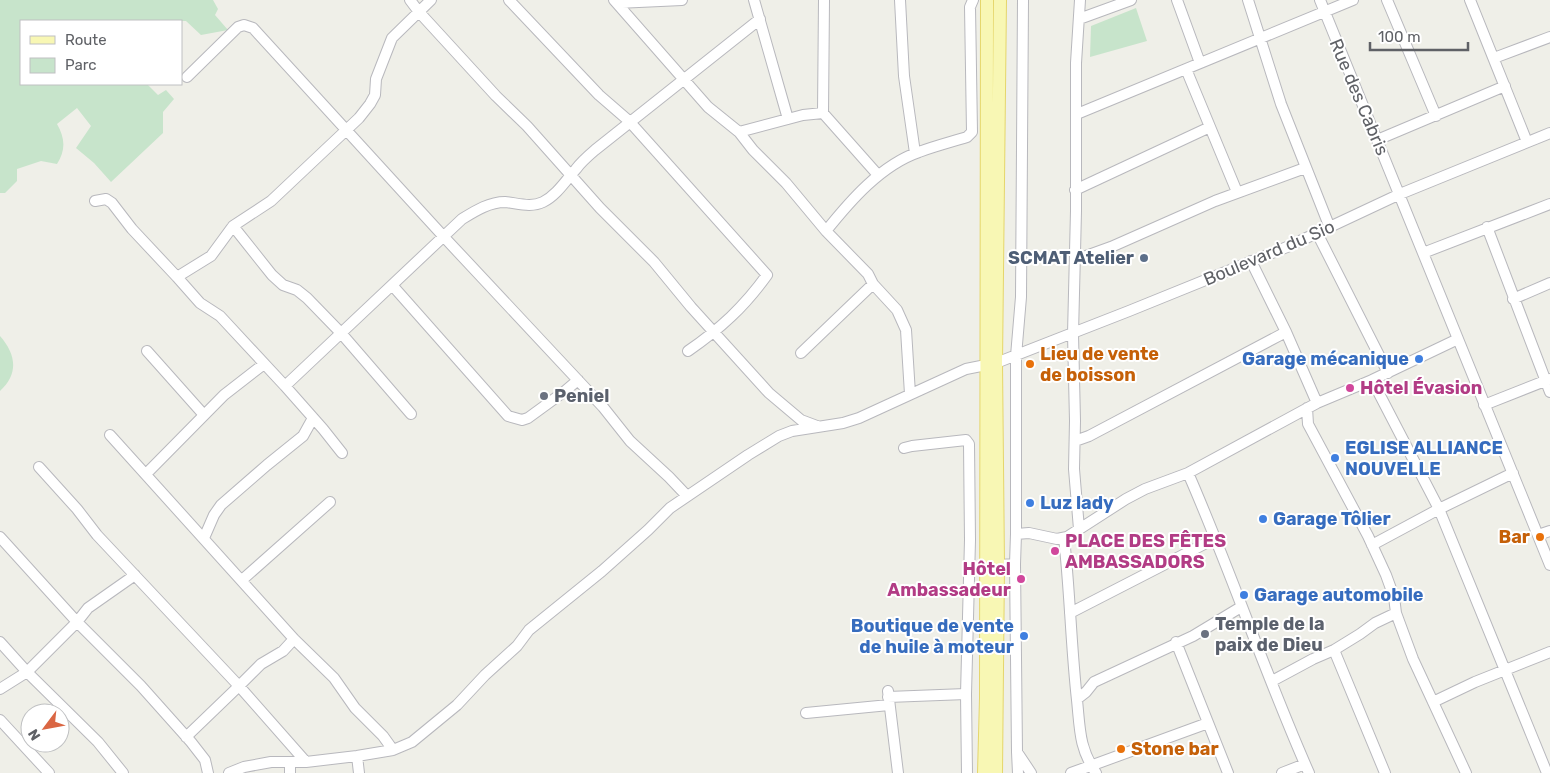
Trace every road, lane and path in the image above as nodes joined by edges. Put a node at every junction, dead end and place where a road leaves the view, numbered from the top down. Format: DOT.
graph roads {
  1 [pos="410,0"];
  2 [pos="431,0"];
  3 [pos="509,0"];
  4 [pos="682,0"];
  5 [pos="754,0"];
  6 [pos="824,0"];
  7 [pos="900,0"];
  8 [pos="973,0"];
  9 [pos="987,0"];
  10 [pos="1000,0"];
  11 [pos="1023,0"];
  12 [pos="1080,0"];
  13 [pos="1131,0"];
  14 [pos="1177,0"];
  15 [pos="1248,0"];
  16 [pos="1320,0"];
  17 [pos="1354,0"];
  18 [pos="1387,0"];
  19 [pos="1470,0"];
  20 [pos="616,1"];
  21 [pos="1324,11"];
  22 [pos="418,12"];
  23 [pos="1079,19"];
  24 [pos="760,20"];
  25 [pos="1550,37"];
  26 [pos="1260,38"];
  27 [pos="1494,58"];
  28 [pos="1200,63"];
  29 [pos="1186,69"];
  30 [pos="187,77"];
  31 [pos="685,78"];
  32 [pos="1505,86"];
  33 [pos="823,113"];
  34 [pos="1077,114"];
  35 [pos="1436,116"];
  36 [pos="788,119"];
  37 [pos="629,121"];
  38 [pos="1210,127"];
  39 [pos="347,130"];
  40 [pos="740,132"];
  41 [pos="1550,133"];
  42 [pos="1377,140"];
  43 [pos="1527,142"];
  44 [pos="915,153"];
  45 [pos="1305,168"];
  46 [pos="571,175"];
  47 [pos="878,175"];
  48 [pos="1075,190"];
  49 [pos="1237,192"];
  50 [pos="1400,194"];
  51 [pos="95,201"];
  52 [pos="1550,204"];
  53 [pos="233,226"];
  54 [pos="1487,227"];
  55 [pos="1330,228"];
  56 [pos="826,232"];
  57 [pos="1317,233"];
  58 [pos="444,237"];
  59 [pos="1423,253"];
  60 [pos="1075,260"];
  61 [pos="1251,261"];
  62 [pos="177,277"];
  63 [pos="1550,283"];
  64 [pos="873,284"];
  65 [pos="392,285"];
  66 [pos="1513,299"];
  67 [pos="715,332"];
  68 [pos="1286,332"];
  69 [pos="341,333"];
  70 [pos="1073,334"];
  71 [pos="1458,339"];
  72 [pos="147,350"];
  73 [pos="688,351"];
  74 [pos="801,353"];
  75 [pos="1016,356"];
  76 [pos="264,364"];
  77 [pos="991,364"];
  78 [pos="1388,372"];
  79 [pos="578,380"];
  80 [pos="1372,380"];
  81 [pos="1548,380"];
  82 [pos="285,386"];
  83 [pos="1550,392"];
  84 [pos="910,394"];
  85 [pos="1317,403"];
  86 [pos="1484,405"];
  87 [pos="1308,408"];
  88 [pos="411,414"];
  89 [pos="204,416"];
  90 [pos="313,418"];
  91 [pos="818,426"];
  92 [pos="110,435"];
  93 [pos="1075,441"];
  94 [pos="904,448"];
  95 [pos="342,453"];
  96 [pos="39,467"];
  97 [pos="1188,473"];
  98 [pos="146,474"];
  99 [pos="1513,474"];
  100 [pos="687,496"];
  101 [pos="330,502"];
  102 [pos="1439,509"];
  103 [pos="1079,529"];
  104 [pos="1550,531"];
  105 [pos="1016,534"];
  106 [pos="1538,535"];
  107 [pos="0,537"];
  108 [pos="204,538"];
  109 [pos="1064,538"];
  110 [pos="1216,538"];
  111 [pos="970,540"];
  112 [pos="986,540"];
  113 [pos="1372,545"];
  114 [pos="1015,564"];
  115 [pos="998,565"];
  116 [pos="1550,565"];
  117 [pos="135,575"];
  118 [pos="242,580"];
  119 [pos="1241,607"];
  120 [pos="1070,613"];
  121 [pos="1396,613"];
  122 [pos="77,622"];
  123 [pos="294,639"];
  124 [pos="0,642"];
  125 [pos="1176,642"];
  126 [pos="1334,650"];
  127 [pos="1550,652"];
  128 [pos="1505,670"];
  129 [pos="27,672"];
  130 [pos="1272,681"];
  131 [pos="239,686"];
  132 [pos="0,689"];
  133 [pos="966,694"];
  134 [pos="888,697"];
  135 [pos="1076,699"];
  136 [pos="1433,702"];
  137 [pos="806,713"];
  138 [pos="0,720"];
  139 [pos="1208,723"];
  140 [pos="186,737"];
  141 [pos="393,750"];
  142 [pos="1017,752"];
  143 [pos="357,756"];
  144 [pos="306,762"];
  145 [pos="290,768"];
  146 [pos="1093,769"];
  147 [pos="1307,769"];
  148 [pos="49,773"];
  149 [pos="123,773"];
  150 [pos="208,773"];
  151 [pos="228,773"];
  152 [pos="359,773"];
  153 [pos="898,773"];
  154 [pos="967,773"];
  155 [pos="984,773"];
  156 [pos="996,773"];
  157 [pos="1018,773"];
  158 [pos="1031,773"];
  159 [pos="1071,773"];
  160 [pos="1228,773"];
  161 [pos="1282,773"];
  162 [pos="1385,773"];
  163 [pos="1466,773"];
  164 [pos="1547,773"];
  1 -- 22 [label="street"];
  2 -- 22 [label="street"];
  3 -- 37 [label="street"];
  4 -- 20 [label="street"];
  5 -- 24 [label="street"];
  6 -- 33 [label="street"];
  7 -- 44 [label="street"];
  8 -- 44 [label="street"];
  9 -- 77 [label="main road"];
  10 -- 77 [label="main road"];
  11 -- 75 [label="street"];
  12 -- 23 [label="street"];
  13 -- 23 [label="street"];
  14 -- 28 [label="street"];
  15 -- 26 [label="street"];
  16 -- 21 [label="street, Rue des Cabris"];
  17 -- 21 [label="street"];
  18 -- 35 [label="street"];
  19 -- 27 [label="street"];
  20 -- 31 [label="street"];
  21 -- 26 [label="street"];
  21 -- 42 [label="street, Rue des Cabris"];
  22 -- 39 [label="street"];
  22 -- 46 [label="street"];
  23 -- 34 [label="street"];
  24 -- 31 [label="street"];
  24 -- 36 [label="street"];
  25 -- 27 [label="street"];
  26 -- 28 [label="street"];
  26 -- 45 [label="street"];
  27 -- 32 [label="street"];
  28 -- 29 [label="street"];
  29 -- 34 [label="street"];
  29 -- 38 [label="street"];
  30 -- 39 [label="street"];
  31 -- 37 [label="street"];
  31 -- 40 [label="street"];
  32 -- 35 [label="street"];
  32 -- 43 [label="street"];
  33 -- 36 [label="street"];
  33 -- 47 [label="street"];
  34 -- 48 [label="street"];
  35 -- 42 [label="street"];
  36 -- 40 [label="street"];
  37 -- 46 [label="street"];
  37 -- 67 [label="street"];
  38 -- 48 [label="street"];
  38 -- 49 [label="street"];
  39 -- 53 [label="street"];
  39 -- 58 [label="street"];
  40 -- 56 [label="street"];
  41 -- 43 [label="street, Boulevard du Sio"];
  42 -- 50 [label="street, Rue des Cabris"];
  43 -- 50 [label="street, Boulevard du Sio"];
  44 -- 47 [label="street"];
  45 -- 49 [label="street"];
  45 -- 55 [label="street"];
  46 -- 58 [label="street"];
  46 -- 67 [label="street"];
  47 -- 56 [label="street"];
  48 -- 60 [label="street"];
  49 -- 60 [label="street"];
  50 -- 55 [label="street, Boulevard du Sio"];
  50 -- 59 [label="street, Rue des Cabris"];
  51 -- 62 [label="street"];
  52 -- 54 [label="street"];
  53 -- 62 [label="street"];
  53 -- 69 [label="street"];
  54 -- 59 [label="street"];
  54 -- 66 [label="street"];
  55 -- 57 [label="street, Boulevard du Sio"];
  56 -- 64 [label="street"];
  57 -- 61 [label="street, Boulevard du Sio"];
  57 -- 78 [label="street"];
  58 -- 65 [label="street"];
  58 -- 79 [label="street"];
  59 -- 71 [label="street, Rue des Cabris"];
  60 -- 70 [label="street"];
  61 -- 68 [label="street"];
  61 -- 70 [label="street, Boulevard du Sio"];
  62 -- 76 [label="street"];
  63 -- 66 [label="street"];
  64 -- 74 [label="street"];
  64 -- 84 [label="street"];
  65 -- 69 [label="street"];
  65 -- 79 [label="street"];
  66 -- 81 [label="street"];
  67 -- 73 [label="street"];
  67 -- 91 [label="street"];
  68 -- 85 [label="street"];
  68 -- 93 [label="street"];
  69 -- 82 [label="street"];
  69 -- 88 [label="street"];
  70 -- 75 [label="street, Boulevard du Sio"];
  70 -- 93 [label="street"];
  71 -- 78 [label="street"];
  71 -- 86 [label="street, Rue des Cabris"];
  72 -- 89 [label="street"];
  75 -- 77 [label="street, Boulevard du Sio"];
  75 -- 105 [label="street"];
  76 -- 82 [label="street"];
  76 -- 89 [label="street"];
  77 -- 84 [label="street, Boulevard du Sio"];
  77 -- 112 [label="main road"];
  77 -- 115 [label="main road"];
  78 -- 80 [label="street"];
  79 -- 100 [label="street"];
  80 -- 85 [label="street"];
  80 -- 102 [label="street"];
  81 -- 83 [label="street"];
  81 -- 86 [label="street"];
  82 -- 90 [label="street"];
  84 -- 91 [label="street, Boulevard du Sio"];
  85 -- 87 [label="street"];
  86 -- 99 [label="street, Rue des Cabris"];
  87 -- 97 [label="street"];
  87 -- 113 [label="street"];
  89 -- 98 [label="street"];
  90 -- 95 [label="street"];
  90 -- 108 [label="street"];
  91 -- 100 [label="street, Boulevard du Sio"];
  92 -- 98 [label="street"];
  93 -- 103 [label="street"];
  94 -- 111 [label="street"];
  96 -- 117 [label="street"];
  97 -- 103 [label="street"];
  97 -- 110 [label="street"];
  98 -- 108 [label="street"];
  99 -- 102 [label="street"];
  99 -- 106 [label="street, Rue des Cabris"];
  100 -- 141 [label="street, Boulevard du Sio"];
  101 -- 118 [label="street"];
  102 -- 113 [label="street"];
  102 -- 128 [label="street"];
  103 -- 109 [label="street"];
  104 -- 106 [label="street"];
  105 -- 109 [label="street"];
  105 -- 114 [label="street"];
  106 -- 116 [label="street, Rue des Cabris"];
  107 -- 122 [label="street"];
  108 -- 118 [label="street"];
  109 -- 120 [label="street"];
  110 -- 119 [label="street"];
  110 -- 120 [label="street"];
  111 -- 112 [label="street"];
  111 -- 133 [label="street"];
  112 -- 155 [label="main road"];
  113 -- 121 [label="street"];
  114 -- 115 [label="street"];
  114 -- 142 [label="street"];
  115 -- 156 [label="main road"];
  117 -- 122 [label="street"];
  117 -- 131 [label="street"];
  118 -- 123 [label="street"];
  119 -- 125 [label="street"];
  119 -- 130 [label="street"];
  120 -- 135 [label="street"];
  121 -- 126 [label="street"];
  121 -- 136 [label="street"];
  122 -- 129 [label="street"];
  122 -- 140 [label="street"];
  123 -- 131 [label="street"];
  123 -- 141 [label="street"];
  124 -- 129 [label="street"];
  125 -- 135 [label="street"];
  125 -- 139 [label="street"];
  126 -- 130 [label="street"];
  126 -- 162 [label="street"];
  127 -- 128 [label="street"];
  128 -- 136 [label="street"];
  128 -- 164 [label="street"];
  129 -- 132 [label="street"];
  129 -- 149 [label="street"];
  130 -- 147 [label="street"];
  131 -- 140 [label="street"];
  131 -- 144 [label="street"];
  133 -- 134 [label="street"];
  133 -- 154 [label="street"];
  134 -- 137 [label="street"];
  134 -- 153 [label="street"];
  135 -- 146 [label="street"];
  136 -- 163 [label="street"];
  138 -- 148 [label="street"];
  139 -- 146 [label="street"];
  139 -- 160 [label="street"];
  140 -- 150 [label="street"];
  141 -- 143 [label="street, Boulevard du Sio"];
  142 -- 157 [label="street"];
  142 -- 158 [label="street"];
  143 -- 144 [label="street, Boulevard du Sio"];
  143 -- 152 [label="street"];
  144 -- 145 [label="street, Boulevard du Sio"];
  145 -- 151 [label="street, Boulevard du Sio"];
  146 -- 159 [label="street"];
  147 -- 161 [label="street"];
}
